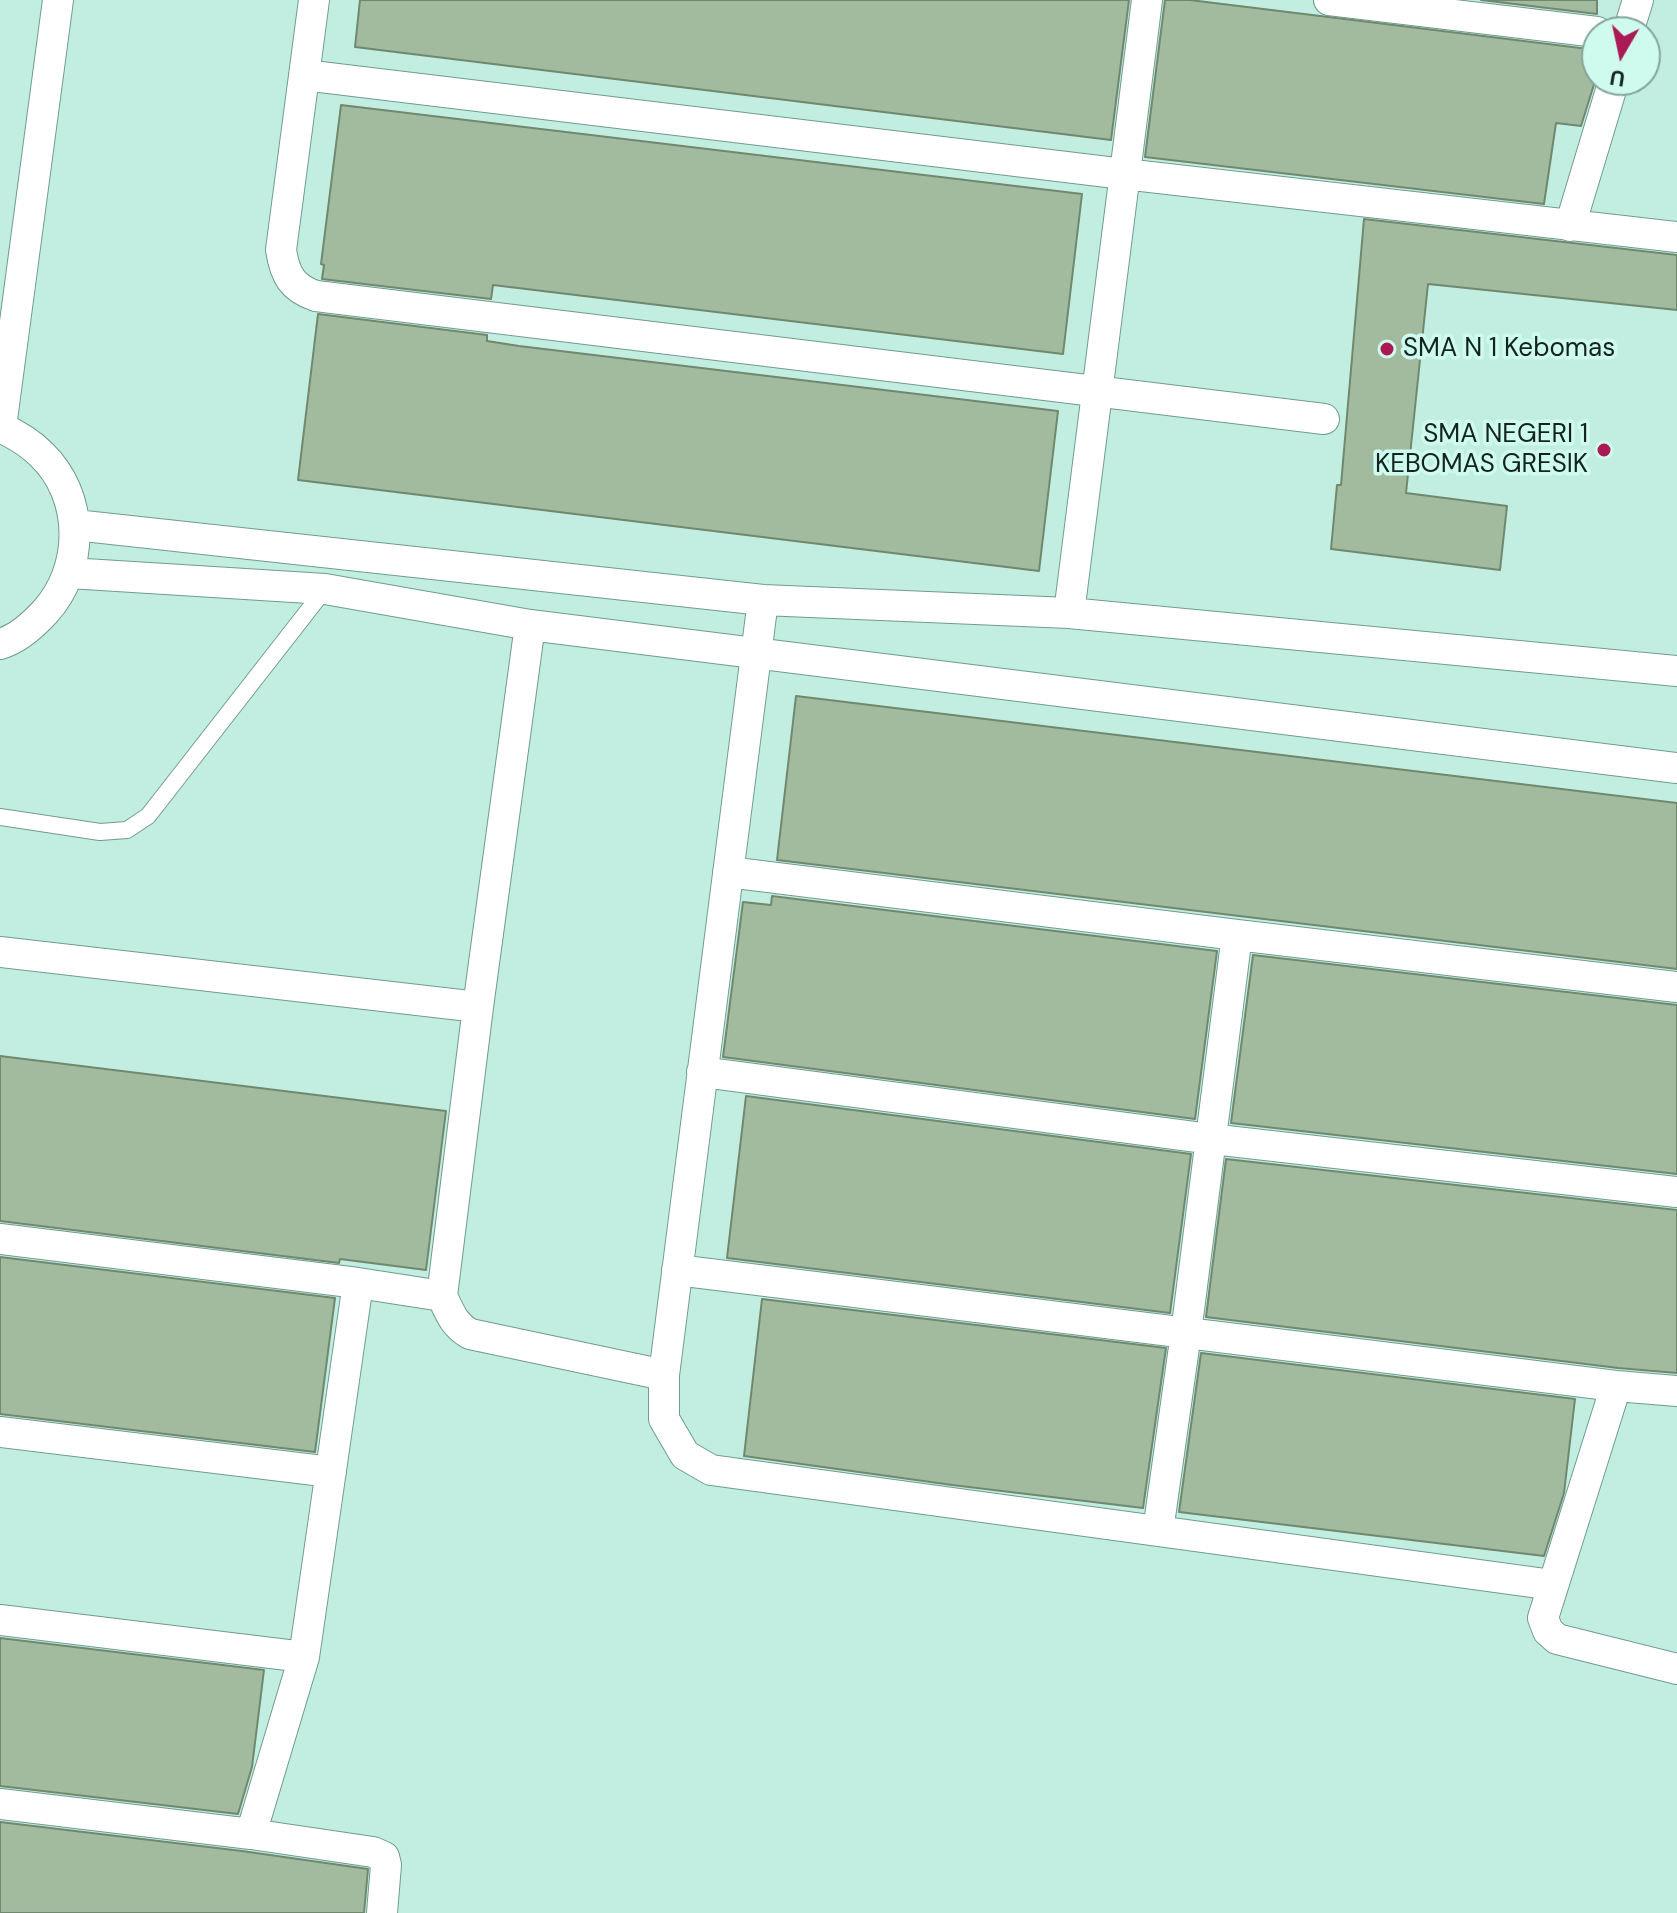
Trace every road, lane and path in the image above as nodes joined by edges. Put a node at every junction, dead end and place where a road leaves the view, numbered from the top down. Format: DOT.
graph roads {
  1 [pos="58,0"];
  2 [pos="314,0"];
  3 [pos="1147,0"];
  4 [pos="1329,0"];
  5 [pos="1581,30"];
  6 [pos="304,75"];
  7 [pos="1609,96"];
  8 [pos="1124,174"];
  9 [pos="1570,226"];
  10 [pos="1677,237"];
  11 [pos="1097,390"];
  12 [pos="1324,419"];
  13 [pos="1,427"];
  14 [pos="75,525"];
  15 [pos="69,573"];
  16 [pos="325,589"];
  17 [pos="763,600"];
  18 [pos="1069,613"];
  19 [pos="530,625"];
  20 [pos="0,644"];
  21 [pos="756,653"];
  22 [pos="1677,671"];
  23 [pos="1677,768"];
  24 [pos="0,817"];
  25 [pos="728,872"];
  26 [pos="1237,935"];
  27 [pos="0,952"];
  28 [pos="1677,987"];
  29 [pos="478,1007"];
  30 [pos="702,1072"];
  31 [pos="1211,1139"];
  32 [pos="1677,1192"];
  33 [pos="0,1239"];
  34 [pos="677,1270"];
  35 [pos="358,1283"];
  36 [pos="442,1296"];
  37 [pos="1186,1333"];
  38 [pos="664,1375"];
  39 [pos="1616,1386"];
  40 [pos="1677,1391"];
  41 [pos="0,1432"];
  42 [pos="331,1472"];
  43 [pos="1158,1531"];
  44 [pos="1553,1585"];
  45 [pos="0,1620"];
  46 [pos="304,1657"];
  47 [pos="1677,1669"];
  48 [pos="0,1804"];
  49 [pos="251,1834"];
  50 [pos="382,1913"];
  1 -- 13 [label="street"];
  2 -- 6 [label="street"];
  3 -- 8 [label="street"];
  4 -- 5 [label="street"];
  6 -- 8 [label="street"];
  6 -- 11 [label="street"];
  7 -- 9 [label="street"];
  8 -- 9 [label="street"];
  8 -- 11 [label="street"];
  9 -- 10 [label="street"];
  11 -- 12 [label="street"];
  11 -- 18 [label="street"];
  13 -- 14 [label="street"];
  14 -- 15 [label="street"];
  14 -- 17 [label="street"];
  15 -- 16 [label="street"];
  15 -- 20 [label="street"];
  16 -- 19 [label="street"];
  16 -- 24 [label="lane"];
  17 -- 18 [label="street"];
  17 -- 21 [label="street"];
  18 -- 22 [label="street"];
  19 -- 21 [label="street"];
  19 -- 29 [label="street"];
  21 -- 23 [label="street"];
  21 -- 25 [label="street"];
  25 -- 26 [label="street"];
  25 -- 30 [label="street"];
  26 -- 28 [label="street"];
  26 -- 31 [label="street"];
  27 -- 29 [label="street"];
  29 -- 36 [label="street"];
  30 -- 31 [label="street"];
  30 -- 34 [label="street"];
  31 -- 32 [label="street"];
  31 -- 37 [label="street"];
  33 -- 35 [label="street"];
  34 -- 37 [label="street"];
  34 -- 38 [label="street"];
  35 -- 36 [label="street"];
  35 -- 42 [label="street"];
  36 -- 38 [label="street"];
  37 -- 39 [label="street"];
  37 -- 43 [label="street"];
  38 -- 43 [label="street"];
  39 -- 40 [label="street"];
  39 -- 44 [label="street"];
  41 -- 42 [label="street"];
  42 -- 46 [label="street"];
  43 -- 44 [label="street"];
  44 -- 47 [label="street"];
  45 -- 46 [label="street"];
  46 -- 49 [label="street"];
  48 -- 49 [label="street"];
  49 -- 50 [label="street"];
}
